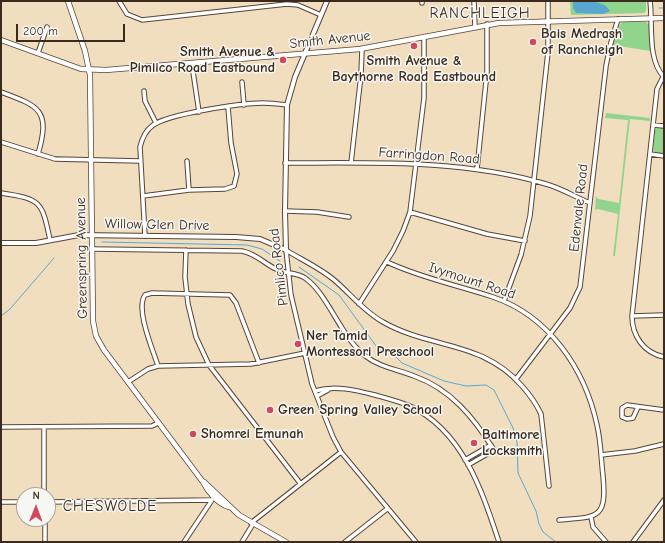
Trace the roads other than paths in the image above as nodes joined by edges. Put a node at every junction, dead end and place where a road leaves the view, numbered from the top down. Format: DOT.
graph roads {
  1 [pos="68,1"];
  2 [pos="119,1"];
  3 [pos="327,1"];
  4 [pos="474,1"];
  5 [pos="548,1"];
  6 [pos="650,1"];
  7 [pos="277,3"];
  8 [pos="321,15"];
  9 [pos="652,18"];
  10 [pos="664,18"];
  11 [pos="618,19"];
  12 [pos="549,21"];
  13 [pos="487,24"];
  14 [pos="47,27"];
  15 [pos="475,27"];
  16 [pos="424,38"];
  17 [pos="1,40"];
  18 [pos="362,49"];
  19 [pos="38,53"];
  20 [pos="305,54"];
  21 [pos="192,65"];
  22 [pos="89,70"];
  23 [pos="664,77"];
  24 [pos="242,82"];
  25 [pos="144,91"];
  26 [pos="1,92"];
  27 [pos="244,105"];
  28 [pos="287,106"];
  29 [pos="228,107"];
  30 [pos="199,112"];
  31 [pos="156,123"];
  32 [pos="653,125"];
  33 [pos="664,126"];
  34 [pos="1,142"];
  35 [pos="38,154"];
  36 [pos="650,154"];
  37 [pos="664,156"];
  38 [pos="91,161"];
  39 [pos="140,161"];
  40 [pos="187,162"];
  41 [pos="285,163"];
  42 [pos="351,163"];
  43 [pos="416,164"];
  44 [pos="477,169"];
  45 [pos="534,180"];
  46 [pos="189,190"];
  47 [pos="1,193"];
  48 [pos="143,196"];
  49 [pos="590,203"];
  50 [pos="285,211"];
  51 [pos="410,212"];
  52 [pos="349,217"];
  53 [pos="92,235"];
  54 [pos="146,236"];
  55 [pos="50,240"];
  56 [pos="525,241"];
  57 [pos="1,243"];
  58 [pos="92,249"];
  59 [pos="186,250"];
  60 [pos="286,250"];
  61 [pos="387,262"];
  62 [pos="289,273"];
  63 [pos="186,293"];
  64 [pos="504,301"];
  65 [pos="359,304"];
  66 [pos="664,315"];
  67 [pos="632,316"];
  68 [pos="551,334"];
  69 [pos="305,353"];
  70 [pos="664,357"];
  71 [pos="259,363"];
  72 [pos="209,365"];
  73 [pos="158,366"];
  74 [pos="516,379"];
  75 [pos="128,382"];
  76 [pos="328,390"];
  77 [pos="315,391"];
  78 [pos="317,396"];
  79 [pos="638,407"];
  80 [pos="664,410"];
  81 [pos="158,423"];
  82 [pos="1,427"];
  83 [pos="44,427"];
  84 [pos="664,444"];
  85 [pos="491,445"];
  86 [pos="341,452"];
  87 [pos="601,454"];
  88 [pos="465,460"];
  89 [pos="468,465"];
  90 [pos="300,483"];
  91 [pos="548,486"];
  92 [pos="44,487"];
  93 [pos="215,498"];
  94 [pos="664,500"];
  95 [pos="1,502"];
  96 [pos="16,502"];
  97 [pos="56,502"];
  98 [pos="387,509"];
  99 [pos="591,517"];
  100 [pos="559,520"];
  101 [pos="252,524"];
  102 [pos="45,527"];
  103 [pos="45,542"];
  104 [pos="184,542"];
  105 [pos="242,542"];
  106 [pos="286,542"];
  107 [pos="345,542"];
  108 [pos="416,542"];
  109 [pos="499,542"];
  110 [pos="606,542"];
  111 [pos="633,542"];
  1 -- 22 [label="main road, Greenspring Avenue"];
  2 -- 7 [label="street"];
  3 -- 8 [label="street, Pimlico Road"];
  4 -- 15 [label="street"];
  5 -- 12 [label="street"];
  6 -- 9 [label="street"];
  7 -- 8 [label="street"];
  8 -- 20 [label="street, Pimlico Road"];
  9 -- 10 [label="main road, Smith Avenue"];
  9 -- 11 [label="main road, Smith Avenue"];
  9 -- 23 [label="street"];
  11 -- 12 [label="main road, Smith Avenue"];
  11 -- 49 [label="street, Edenvale Road"];
  12 -- 13 [label="main road, Smith Avenue"];
  12 -- 45 [label="street"];
  13 -- 15 [label="main road, Smith Avenue"];
  13 -- 44 [label="street"];
  14 -- 19 [label="street"];
  15 -- 16 [label="main road, Smith Avenue"];
  16 -- 18 [label="main road, Smith Avenue"];
  16 -- 43 [label="street"];
  17 -- 19 [label="main road, Smith Avenue"];
  18 -- 20 [label="main road, Smith Avenue"];
  18 -- 42 [label="street"];
  19 -- 22 [label="main road, Smith Avenue"];
  20 -- 21 [label="main road, Smith Avenue"];
  20 -- 28 [label="street, Pimlico Road"];
  21 -- 22 [label="main road, Smith Avenue"];
  21 -- 30 [label="street"];
  22 -- 38 [label="main road, Greenspring Avenue"];
  23 -- 32 [label="street"];
  24 -- 27 [label="street"];
  25 -- 31 [label="street"];
  26 -- 35 [label="street"];
  27 -- 28 [label="street"];
  27 -- 29 [label="street"];
  28 -- 41 [label="street, Pimlico Road"];
  29 -- 30 [label="street"];
  29 -- 46 [label="street"];
  30 -- 31 [label="street"];
  31 -- 39 [label="street"];
  32 -- 33 [label="street"];
  32 -- 36 [label="street"];
  34 -- 35 [label="street"];
  35 -- 38 [label="street"];
  36 -- 37 [label="street"];
  36 -- 67 [label="street"];
  38 -- 39 [label="street"];
  38 -- 53 [label="main road, Greenspring Avenue"];
  39 -- 48 [label="street"];
  40 -- 46 [label="street"];
  41 -- 42 [label="street, Farringdon Road"];
  41 -- 50 [label="street, Pimlico Road"];
  42 -- 43 [label="street, Farringdon Road"];
  43 -- 44 [label="street, Farringdon Road"];
  43 -- 51 [label="street"];
  44 -- 45 [label="street, Farringdon Road"];
  45 -- 49 [label="street, Farringdon Road"];
  45 -- 56 [label="street"];
  46 -- 48 [label="street"];
  47 -- 55 [label="street"];
  48 -- 54 [label="street"];
  49 -- 68 [label="street, Edenvale Road"];
  50 -- 52 [label="street"];
  50 -- 60 [label="street, Pimlico Road"];
  51 -- 56 [label="street"];
  51 -- 61 [label="street"];
  53 -- 54 [label="street, Willow Glen Drive"];
  53 -- 55 [label="street, Willow Glen Drive"];
  53 -- 58 [label="main road, Greenspring Avenue"];
  54 -- 60 [label="street, Willow Glen Drive"];
  55 -- 57 [label="street, Willow Glen Drive"];
  56 -- 64 [label="street"];
  58 -- 59 [label="street, Willow Glen Drive"];
  58 -- 75 [label="main road, Greenspring Avenue"];
  59 -- 62 [label="street, Willow Glen Drive"];
  59 -- 63 [label="street"];
  60 -- 62 [label="street, Pimlico Road"];
  60 -- 65 [label="street"];
  61 -- 64 [label="street, Ivymount Road"];
  61 -- 65 [label="street"];
  62 -- 69 [label="street, Pimlico Road"];
  62 -- 85 [label="street, Willow Glen Drive"];
  63 -- 71 [label="street"];
  63 -- 72 [label="street"];
  63 -- 73 [label="street"];
  64 -- 68 [label="street, Ivymount Road"];
  65 -- 74 [label="street"];
  66 -- 67 [label="street"];
  67 -- 70 [label="street"];
  68 -- 74 [label="street, Edenvale Road"];
  68 -- 87 [label="street, Ivymount Road"];
  69 -- 71 [label="street"];
  69 -- 77 [label="street, Pimlico Road"];
  71 -- 72 [label="street"];
  72 -- 73 [label="street"];
  72 -- 90 [label="street"];
  73 -- 75 [label="street"];
  74 -- 91 [label="street"];
  75 -- 81 [label="main road, Greenspring Avenue"];
  76 -- 77 [label="street"];
  76 -- 78 [label="street"];
  76 -- 88 [label="street"];
  77 -- 78 [label="street, Pimlico Road"];
  78 -- 86 [label="street, Pimlico Road"];
  79 -- 79 [label="street"];
  79 -- 80 [label="street"];
  81 -- 83 [label="street"];
  81 -- 93 [label="main road, Greenspring Avenue"];
  82 -- 83 [label="street"];
  83 -- 92 [label="street"];
  84 -- 87 [label="street"];
  85 -- 88 [label="street"];
  85 -- 89 [label="street, Willow Glen Drive"];
  86 -- 90 [label="street"];
  86 -- 98 [label="street, Pimlico Road"];
  87 -- 99 [label="street, Ivymount Road"];
  88 -- 89 [label="street"];
  89 -- 109 [label="street"];
  90 -- 101 [label="street"];
  93 -- 97 [label="street"];
  93 -- 101 [label="main road, Greenspring Avenue"];
  93 -- 104 [label="street"];
  94 -- 111 [label="street"];
  95 -- 96 [label="street"];
  98 -- 107 [label="street"];
  98 -- 108 [label="street, Pimlico Road"];
  99 -- 100 [label="street"];
  99 -- 110 [label="street"];
  101 -- 105 [label="street"];
  101 -- 106 [label="main road, Greenspring Avenue"];
  102 -- 103 [label="street"];
}
